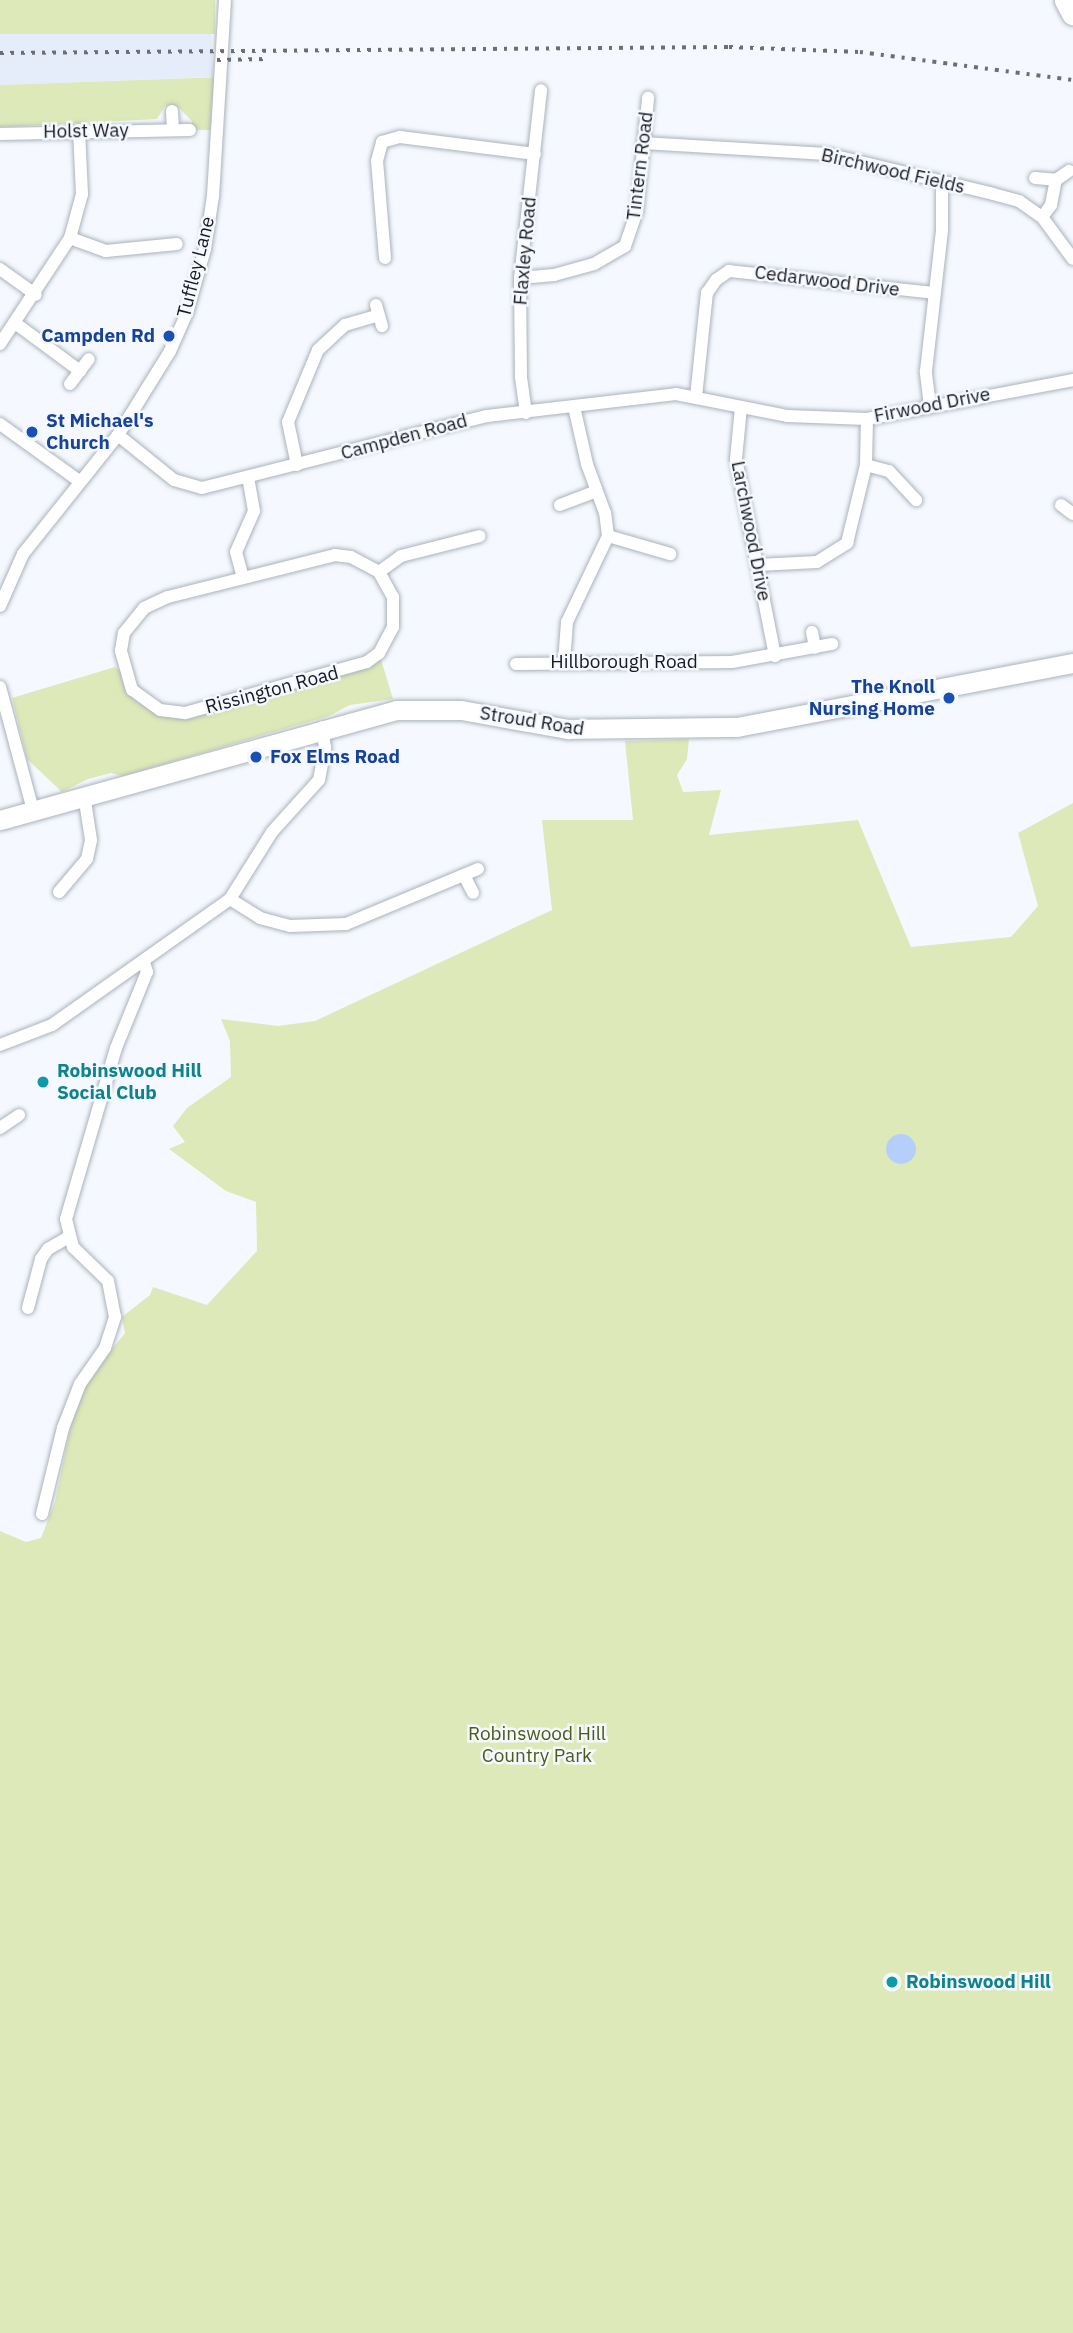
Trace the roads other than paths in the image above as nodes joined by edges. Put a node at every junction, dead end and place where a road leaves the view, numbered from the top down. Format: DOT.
graph roads {
  1 [pos="225,0"];
  2 [pos="1066,0"];
  3 [pos="1073,13"];
  4 [pos="541,90"];
  5 [pos="648,98"];
  6 [pos="172,111"];
  7 [pos="173,130"];
  8 [pos="190,130"];
  9 [pos="79,131"];
  10 [pos="0,134"];
  11 [pos="643,143"];
  12 [pos="535,154"];
  13 [pos="1069,171"];
  14 [pos="1035,178"];
  15 [pos="1056,180"];
  16 [pos="942,182"];
  17 [pos="1042,217"];
  18 [pos="69,238"];
  19 [pos="177,243"];
  20 [pos="386,258"];
  21 [pos="1073,259"];
  22 [pos="0,269"];
  23 [pos="520,278"];
  24 [pos="935,293"];
  25 [pos="36,295"];
  26 [pos="379,315"];
  27 [pos="15,323"];
  28 [pos="0,344"];
  29 [pos="89,359"];
  30 [pos="80,371"];
  31 [pos="1073,380"];
  32 [pos="70,384"];
  33 [pos="702,399"];
  34 [pos="930,406"];
  35 [pos="574,407"];
  36 [pos="741,407"];
  37 [pos="526,413"];
  38 [pos="867,419"];
  39 [pos="0,424"];
  40 [pos="118,435"];
  41 [pos="297,465"];
  42 [pos="866,465"];
  43 [pos="248,478"];
  44 [pos="79,481"];
  45 [pos="596,491"];
  46 [pos="913,498"];
  47 [pos="560,505"];
  48 [pos="480,536"];
  49 [pos="608,536"];
  50 [pos="670,554"];
  51 [pos="758,565"];
  52 [pos="379,572"];
  53 [pos="243,578"];
  54 [pos="0,606"];
  55 [pos="812,632"];
  56 [pos="832,644"];
  57 [pos="815,648"];
  58 [pos="775,656"];
  59 [pos="564,662"];
  60 [pos="1073,663"];
  61 [pos="516,664"];
  62 [pos="0,687"];
  63 [pos="322,727"];
  64 [pos="84,794"];
  65 [pos="33,810"];
  66 [pos="0,820"];
  67 [pos="478,869"];
  68 [pos="464,875"];
  69 [pos="65,890"];
  70 [pos="473,893"];
  71 [pos="230,899"];
  72 [pos="144,962"];
  73 [pos="1,1042"];
  74 [pos="19,1115"];
  75 [pos="0,1128"];
  76 [pos="68,1238"];
  77 [pos="28,1308"];
  78 [pos="41,1514"];
  1 -- 40 [label="street, Tuffley Lane"];
  2 -- 3 [label="highway"];
  4 -- 12 [label="street, Flaxley Road"];
  5 -- 11 [label="street, Tintern Road"];
  6 -- 7 [label="street"];
  7 -- 8 [label="street, Holst Way"];
  7 -- 9 [label="street, Holst Way"];
  9 -- 10 [label="street, Holst Way"];
  9 -- 18 [label="street"];
  11 -- 16 [label="street, Birchwood Fields"];
  11 -- 23 [label="street, Tintern Road"];
  12 -- 20 [label="street"];
  12 -- 23 [label="street, Flaxley Road"];
  13 -- 15 [label="street"];
  14 -- 15 [label="street"];
  15 -- 17 [label="street"];
  16 -- 17 [label="street, Birchwood Fields"];
  16 -- 24 [label="street"];
  17 -- 21 [label="street, Birchwood Fields"];
  18 -- 19 [label="street"];
  18 -- 25 [label="street"];
  22 -- 25 [label="street"];
  23 -- 37 [label="street, Flaxley Road"];
  24 -- 33 [label="street, Cedarwood Drive"];
  24 -- 34 [label="street"];
  25 -- 27 [label="street"];
  26 -- 41 [label="street"];
  27 -- 28 [label="street"];
  27 -- 30 [label="street"];
  29 -- 30 [label="street"];
  30 -- 32 [label="street"];
  31 -- 34 [label="street, Firwood Drive"];
  33 -- 35 [label="street, Campden Road"];
  33 -- 36 [label="street, Firwood Drive"];
  34 -- 38 [label="street, Firwood Drive"];
  35 -- 37 [label="street, Campden Road"];
  35 -- 45 [label="street"];
  36 -- 38 [label="street, Firwood Drive"];
  36 -- 51 [label="street, Larchwood Drive"];
  37 -- 41 [label="street, Campden Road"];
  38 -- 42 [label="street"];
  39 -- 44 [label="street"];
  40 -- 43 [label="street, Campden Road"];
  40 -- 44 [label="street, Tuffley Lane"];
  41 -- 43 [label="street, Campden Road"];
  42 -- 46 [label="street"];
  42 -- 51 [label="street"];
  43 -- 53 [label="street"];
  44 -- 54 [label="street, Tuffley Lane"];
  45 -- 47 [label="street"];
  45 -- 49 [label="street"];
  48 -- 52 [label="street"];
  49 -- 50 [label="street"];
  49 -- 59 [label="street"];
  51 -- 58 [label="street, Larchwood Drive"];
  52 -- 53 [label="street, Rissington Road"];
  52 -- 53 [label="street, Rissington Road"];
  55 -- 57 [label="street"];
  56 -- 57 [label="street"];
  57 -- 58 [label="street"];
  58 -- 59 [label="street, Hillborough Road"];
  59 -- 61 [label="street, Hillborough Road"];
  60 -- 63 [label="main road, Stroud Road"];
  62 -- 65 [label="street"];
  63 -- 64 [label="main road, Stroud Road"];
  63 -- 71 [label="street"];
  64 -- 65 [label="main road, Stroud Road"];
  64 -- 69 [label="street"];
  65 -- 66 [label="main road, Stroud Road"];
  67 -- 68 [label="street"];
  68 -- 70 [label="street"];
  68 -- 71 [label="street"];
  71 -- 72 [label="street"];
  72 -- 73 [label="street"];
  72 -- 76 [label="street"];
  74 -- 75 [label="street"];
  76 -- 77 [label="street"];
  76 -- 78 [label="street"];
}
